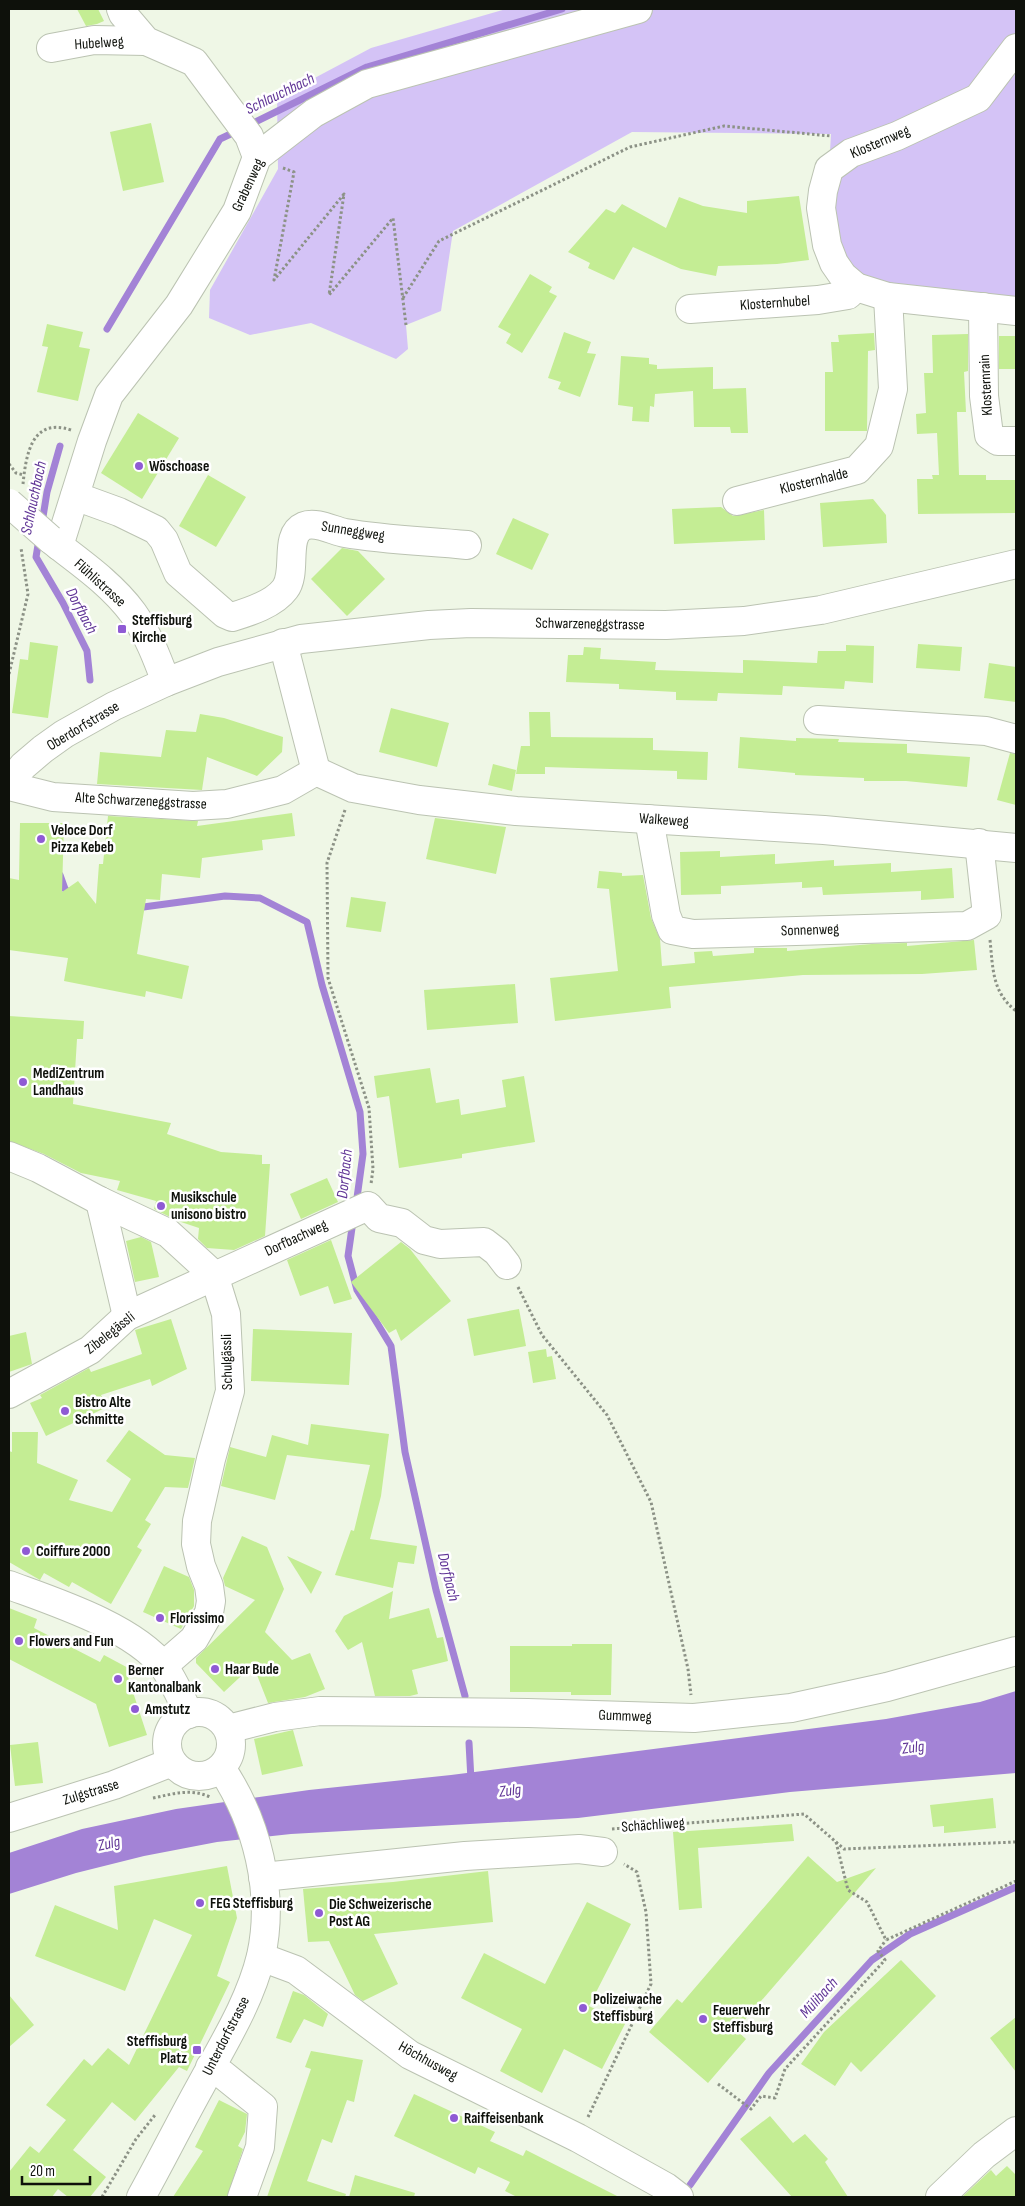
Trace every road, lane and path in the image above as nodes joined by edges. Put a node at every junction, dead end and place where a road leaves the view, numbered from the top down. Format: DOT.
graph roads {
  1 [pos="121,9"];
  2 [pos="636,10"];
  3 [pos="146,41"];
  4 [pos="51,48"];
  5 [pos="1016,48"];
  6 [pos="247,137"];
  7 [pos="851,153"];
  8 [pos="856,287"];
  9 [pos="888,297"];
  10 [pos="403,299"];
  11 [pos="983,307"];
  12 [pos="690,309"];
  13 [pos="1016,311"];
  14 [pos="406,325"];
  15 [pos="1016,441"];
  16 [pos="9,464"];
  17 [pos="24,475"];
  18 [pos="75,496"];
  19 [pos="737,501"];
  20 [pos="9,503"];
  21 [pos="54,542"];
  22 [pos="467,545"];
  23 [pos="1016,564"];
  24 [pos="283,643"];
  25 [pos="166,682"];
  26 [pos="818,720"];
  27 [pos="1016,739"];
  28 [pos="316,771"];
  29 [pos="9,784"];
  30 [pos="352,788"];
  31 [pos="650,819"];
  32 [pos="979,843"];
  33 [pos="1016,848"];
  34 [pos="987,915"];
  35 [pos="1016,1011"];
  36 [pos="9,1156"];
  37 [pos="100,1201"];
  38 [pos="358,1210"];
  39 [pos="507,1265"];
  40 [pos="214,1275"];
  41 [pos="127,1316"];
  42 [pos="9,1394"];
  43 [pos="9,1584"];
  44 [pos="1016,1651"];
  45 [pos="164,1666"];
  46 [pos="189,1714"];
  47 [pos="694,1718"];
  48 [pos="228,1729"];
  49 [pos="172,1762"];
  50 [pos="221,1768"];
  51 [pos="9,1818"];
  52 [pos="836,1841"];
  53 [pos="1016,1842"];
  54 [pos="603,1852"];
  55 [pos="261,1869"];
  56 [pos="1016,1881"];
  57 [pos="886,1940"];
  58 [pos="260,1957"];
  59 [pos="210,2067"];
  60 [pos="718,2084"];
  61 [pos="159,2110"];
  62 [pos="1016,2132"];
  63 [pos="578,2138"];
  64 [pos="102,2197"];
  65 [pos="140,2197"];
  66 [pos="242,2197"];
  67 [pos="678,2197"];
  68 [pos="940,2197"];
  1 -- 3 [label="street, Hubelweg"];
  2 -- 6 [label="street, Grabenweg"];
  3 -- 4 [label="street, Hubelweg"];
  3 -- 6 [label="street, Hubelweg"];
  5 -- 7 [label="street, Klosternweg"];
  6 -- 10 [label="path"];
  6 -- 18 [label="street, Grabenweg"];
  7 -- 8 [label="street, Klosternweg"];
  7 -- 10 [label="path"];
  8 -- 9 [label="street, Klosternweg"];
  8 -- 12 [label="street, Klosternhubel"];
  9 -- 11 [label="street, Klosternweg"];
  9 -- 19 [label="street, Klosternhalde"];
  10 -- 14 [label="path"];
  11 -- 13 [label="street, Klosternweg"];
  11 -- 15 [label="street, Klosternrain"];
  16 -- 17 [label="path"];
  18 -- 21 [label="street, Grabenweg"];
  18 -- 22 [label="street, Sunneggweg"];
  20 -- 21 [label="street, Flühlistrasse, bridge"];
  21 -- 25 [label="street, Flühlistrasse"];
  23 -- 24 [label="street, Schwarzeneggstrasse"];
  24 -- 25 [label="street, Schwarzeneggstrasse"];
  24 -- 28 [label="street"];
  25 -- 29 [label="street, Oberdorfstrasse"];
  26 -- 27 [label="street"];
  28 -- 29 [label="street, Alte Schwarzeneggstrasse"];
  28 -- 30 [label="street, Walkeweg"];
  30 -- 31 [label="street, Walkeweg"];
  30 -- 38 [label="path"];
  31 -- 32 [label="street, Walkeweg"];
  31 -- 34 [label="street, Sonnenweg"];
  32 -- 33 [label="street, Walkeweg"];
  32 -- 34 [label="street"];
  34 -- 35 [label="path"];
  36 -- 37 [label="street"];
  37 -- 40 [label="street"];
  37 -- 41 [label="street"];
  38 -- 39 [label="street"];
  38 -- 40 [label="street, Dorfbachweg"];
  39 -- 47 [label="path"];
  40 -- 41 [label="street, Zibelegässli"];
  40 -- 45 [label="street, Schulgässli"];
  41 -- 42 [label="street, Zibelegässli"];
  43 -- 45 [label="street"];
  44 -- 47 [label="street, Gummweg"];
  45 -- 46 [label="street"];
  46 -- 48 [label="street"];
  46 -- 49 [label="street"];
  47 -- 48 [label="street, Gummweg"];
  48 -- 50 [label="street"];
  49 -- 50 [label="street"];
  49 -- 51 [label="street, Zulgstrasse"];
  50 -- 55 [label="street, Unterdorfstrasse"];
  52 -- 53 [label="path, Schächliweg"];
  52 -- 54 [label="path, Schächliweg"];
  52 -- 57 [label="path"];
  54 -- 55 [label="street"];
  54 -- 63 [label="path"];
  55 -- 58 [label="street, Unterdorfstrasse"];
  56 -- 57 [label="path"];
  57 -- 60 [label="path"];
  58 -- 59 [label="street, Unterdorfstrasse"];
  58 -- 63 [label="street, Höchhusweg"];
  59 -- 65 [label="street, Unterdorfstrasse"];
  59 -- 66 [label="street"];
  61 -- 64 [label="path"];
  62 -- 68 [label="street"];
  63 -- 67 [label="street, Höchhusweg"];
}
